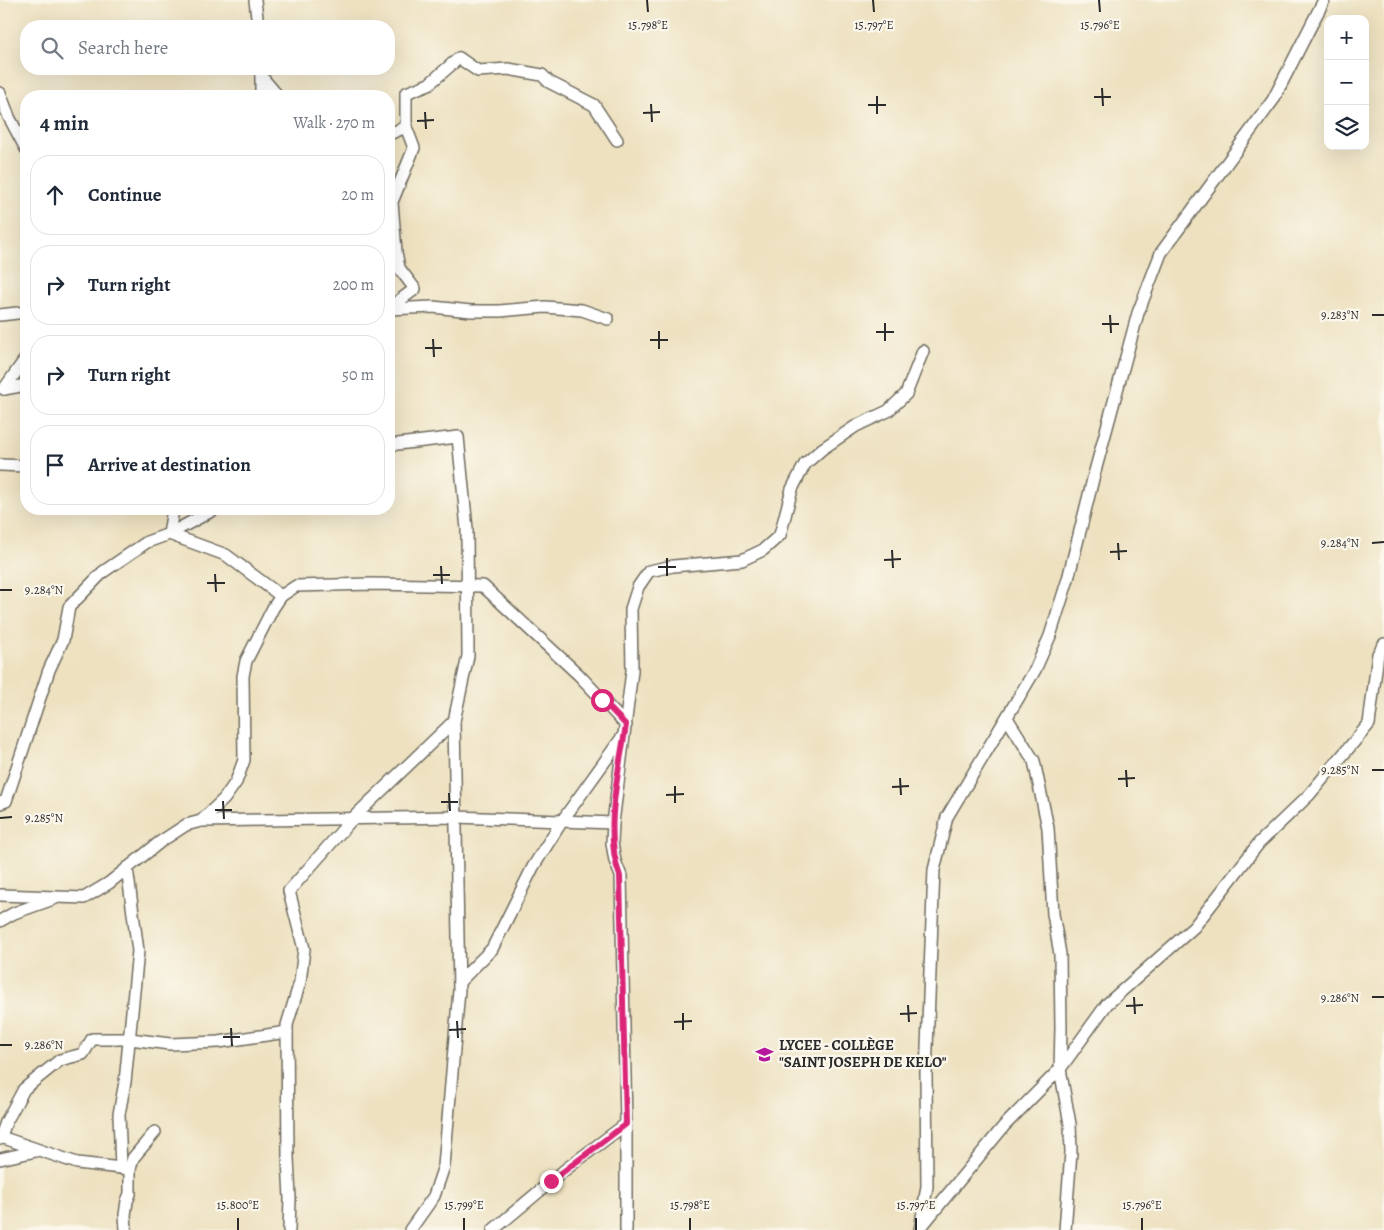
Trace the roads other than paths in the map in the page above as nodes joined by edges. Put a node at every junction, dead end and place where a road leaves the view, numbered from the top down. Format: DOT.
graph roads {
  1 [pos="256,0"];
  2 [pos="1324,0"];
  3 [pos="258,20"];
  4 [pos="261,75"];
  5 [pos="263,75"];
  6 [pos="261,90"];
  7 [pos="274,90"];
  8 [pos="0,93"];
  9 [pos="406,127"];
  10 [pos="395,132"];
  11 [pos="20,138"];
  12 [pos="617,140"];
  13 [pos="395,195"];
  14 [pos="395,246"];
  15 [pos="395,304"];
  16 [pos="395,308"];
  17 [pos="20,313"];
  18 [pos="0,315"];
  19 [pos="608,318"];
  20 [pos="923,351"];
  21 [pos="20,366"];
  22 [pos="20,386"];
  23 [pos="395,444"];
  24 [pos="0,465"];
  25 [pos="20,466"];
  26 [pos="172,515"];
  27 [pos="204,515"];
  28 [pos="169,534"];
  29 [pos="468,586"];
  30 [pos="281,596"];
  31 [pos="1384,644"];
  32 [pos="1007,718"];
  33 [pos="454,722"];
  34 [pos="625,730"];
  35 [pos="0,803"];
  36 [pos="456,817"];
  37 [pos="353,818"];
  38 [pos="201,821"];
  39 [pos="562,821"];
  40 [pos="613,823"];
  41 [pos="127,868"];
  42 [pos="0,894"];
  43 [pos="60,897"];
  44 [pos="0,921"];
  45 [pos="459,982"];
  46 [pos="287,1032"];
  47 [pos="130,1039"];
  48 [pos="1060,1069"];
  49 [pos="626,1124"];
  50 [pos="154,1132"];
  51 [pos="0,1138"];
  52 [pos="40,1151"];
  53 [pos="0,1159"];
  54 [pos="126,1169"];
  55 [pos="920,1229"];
  56 [pos="126,1230"];
  57 [pos="289,1230"];
  58 [pos="410,1230"];
  59 [pos="493,1230"];
  60 [pos="626,1230"];
  61 [pos="1065,1230"];
  1 -- 3 [label="street"];
  2 -- 32 [label="street"];
  4 -- 6 [label="street"];
  5 -- 7 [label="street"];
  8 -- 11 [label="street"];
  9 -- 10 [label="street"];
  9 -- 12 [label="street"];
  9 -- 13 [label="street"];
  14 -- 15 [label="street"];
  16 -- 19 [label="street"];
  17 -- 18 [label="street"];
  20 -- 34 [label="street"];
  21 -- 22 [label="street"];
  23 -- 29 [label="street"];
  24 -- 25 [label="street"];
  26 -- 28 [label="street"];
  27 -- 28 [label="street"];
  28 -- 30 [label="street"];
  28 -- 35 [label="street"];
  29 -- 30 [label="street"];
  29 -- 33 [label="street"];
  29 -- 34 [label="street"];
  30 -- 38 [label="street"];
  31 -- 48 [label="street"];
  32 -- 48 [label="street"];
  32 -- 55 [label="street"];
  33 -- 36 [label="street"];
  33 -- 37 [label="street"];
  34 -- 39 [label="street"];
  34 -- 40 [label="street"];
  36 -- 37 [label="street"];
  36 -- 39 [label="street"];
  36 -- 45 [label="street"];
  37 -- 38 [label="street"];
  37 -- 46 [label="street"];
  38 -- 41 [label="street"];
  39 -- 40 [label="street"];
  39 -- 45 [label="street"];
  40 -- 49 [label="street"];
  41 -- 43 [label="street"];
  41 -- 47 [label="street"];
  42 -- 43 [label="street"];
  43 -- 44 [label="street"];
  45 -- 58 [label="street"];
  46 -- 47 [label="street"];
  46 -- 57 [label="street"];
  47 -- 51 [label="street"];
  47 -- 54 [label="street"];
  48 -- 55 [label="street"];
  48 -- 61 [label="street"];
  49 -- 59 [label="street"];
  49 -- 60 [label="street"];
  50 -- 54 [label="street"];
  51 -- 52 [label="street"];
  52 -- 53 [label="street"];
  52 -- 54 [label="street"];
  54 -- 56 [label="street"];
}
